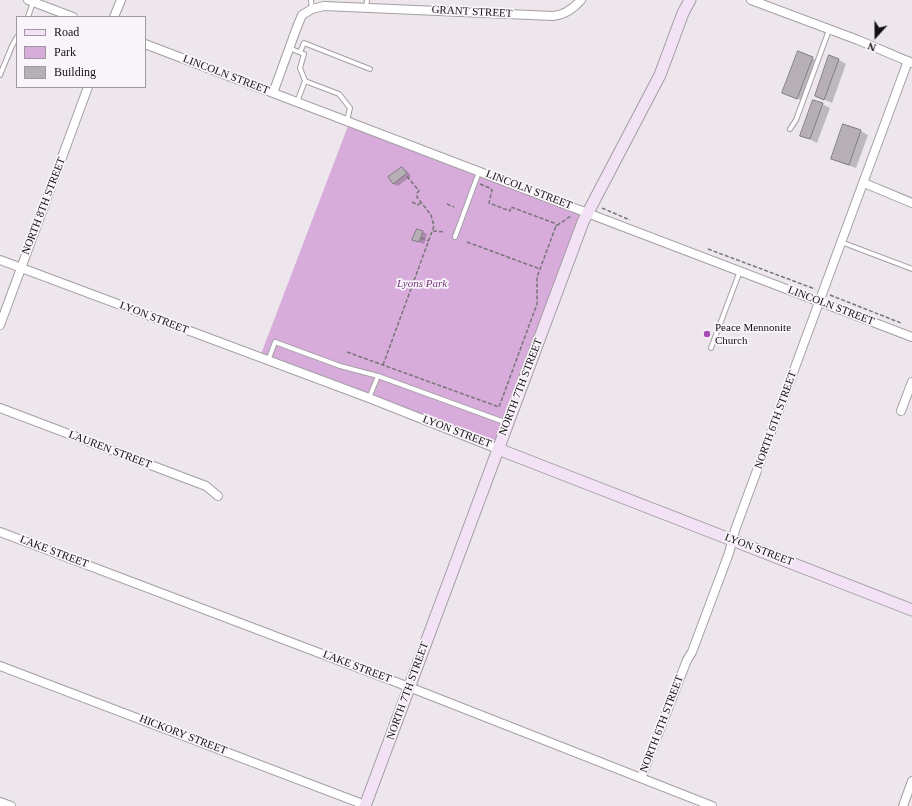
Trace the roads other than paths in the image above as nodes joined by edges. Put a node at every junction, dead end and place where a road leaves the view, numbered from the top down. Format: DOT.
graph roads {
  1 [pos="121,0"];
  2 [pos="581,0"];
  3 [pos="690,0"];
  4 [pos="751,0"];
  5 [pos="31,1"];
  6 [pos="311,4"];
  7 [pos="366,4"];
  8 [pos="28,16"];
  9 [pos="71,16"];
  10 [pos="114,16"];
  11 [pos="830,30"];
  12 [pos="16,39"];
  13 [pos="146,44"];
  14 [pos="289,48"];
  15 [pos="300,52"];
  16 [pos="910,62"];
  17 [pos="370,69"];
  18 [pos="0,75"];
  19 [pos="305,81"];
  20 [pos="88,88"];
  21 [pos="273,93"];
  22 [pos="297,102"];
  23 [pos="347,121"];
  24 [pos="790,130"];
  25 [pos="479,171"];
  26 [pos="864,183"];
  27 [pos="912,202"];
  28 [pos="588,209"];
  29 [pos="455,237"];
  30 [pos="841,242"];
  31 [pos="0,260"];
  32 [pos="21,268"];
  33 [pos="912,269"];
  34 [pos="740,271"];
  35 [pos="819,302"];
  36 [pos="0,326"];
  37 [pos="912,337"];
  38 [pos="711,348"];
  39 [pos="268,360"];
  40 [pos="378,376"];
  41 [pos="912,382"];
  42 [pos="369,398"];
  43 [pos="0,408"];
  44 [pos="901,411"];
  45 [pos="508,424"];
  46 [pos="498,449"];
  47 [pos="218,496"];
  48 [pos="0,532"];
  49 [pos="732,540"];
  50 [pos="912,610"];
  51 [pos="0,666"];
  52 [pos="409,687"];
  53 [pos="641,778"];
  54 [pos="912,781"];
  55 [pos="0,802"];
  56 [pos="365,805"];
  57 [pos="11,806"];
  58 [pos="712,806"];
  59 [pos="903,806"];
  1 -- 10 [label="street"];
  2 -- 7 [label="street, GRANT STREET"];
  3 -- 28 [label="street, NORTH 7TH STREET"];
  4 -- 11 [label="street"];
  5 -- 8 [label="lane"];
  5 -- 9 [label="street"];
  6 -- 7 [label="street, GRANT STREET"];
  6 -- 14 [label="street, GRANT STREET"];
  11 -- 16 [label="street"];
  11 -- 24 [label="lane"];
  12 -- 18 [label="lane"];
  13 -- 21 [label="street, LINCOLN STREET"];
  14 -- 15 [label="lane"];
  14 -- 21 [label="street, GRANT STREET"];
  15 -- 17 [label="lane"];
  15 -- 19 [label="lane"];
  16 -- 26 [label="street, NORTH 6TH STREET"];
  19 -- 22 [label="lane"];
  19 -- 23 [label="lane"];
  20 -- 32 [label="street, NORTH 8TH STREET"];
  21 -- 22 [label="street, LINCOLN STREET"];
  22 -- 23 [label="street, LINCOLN STREET"];
  23 -- 25 [label="street, LINCOLN STREET"];
  25 -- 28 [label="street, LINCOLN STREET"];
  25 -- 29 [label="lane"];
  26 -- 27 [label="street"];
  26 -- 30 [label="street, NORTH 6TH STREET"];
  28 -- 34 [label="street, LINCOLN STREET"];
  28 -- 45 [label="street, NORTH 7TH STREET"];
  30 -- 33 [label="lane"];
  30 -- 35 [label="street, NORTH 6TH STREET"];
  31 -- 32 [label="street, LYON STREET"];
  32 -- 36 [label="street, NORTH 8TH STREET"];
  32 -- 39 [label="street, LYON STREET"];
  34 -- 35 [label="street, LINCOLN STREET"];
  34 -- 38 [label="lane"];
  35 -- 37 [label="street, LINCOLN STREET"];
  35 -- 49 [label="street, NORTH 6TH STREET"];
  39 -- 40 [label="lane"];
  39 -- 42 [label="street, LYON STREET"];
  40 -- 42 [label="lane"];
  40 -- 45 [label="lane"];
  41 -- 44 [label="street"];
  42 -- 46 [label="street, LYON STREET"];
  43 -- 47 [label="street, LAUREN STREET"];
  45 -- 46 [label="street, NORTH 7TH STREET"];
  46 -- 49 [label="street, LYON STREET"];
  46 -- 52 [label="street, NORTH 7TH STREET"];
  48 -- 52 [label="street, LAKE STREET"];
  49 -- 50 [label="street, LYON STREET"];
  49 -- 53 [label="street, NORTH 6TH STREET"];
  51 -- 56 [label="street, HICKORY STREET"];
  52 -- 53 [label="street, LAKE STREET"];
  52 -- 56 [label="street, NORTH 7TH STREET"];
  53 -- 58 [label="street, LAKE STREET"];
  54 -- 59 [label="street"];
  55 -- 57 [label="street"];
}
